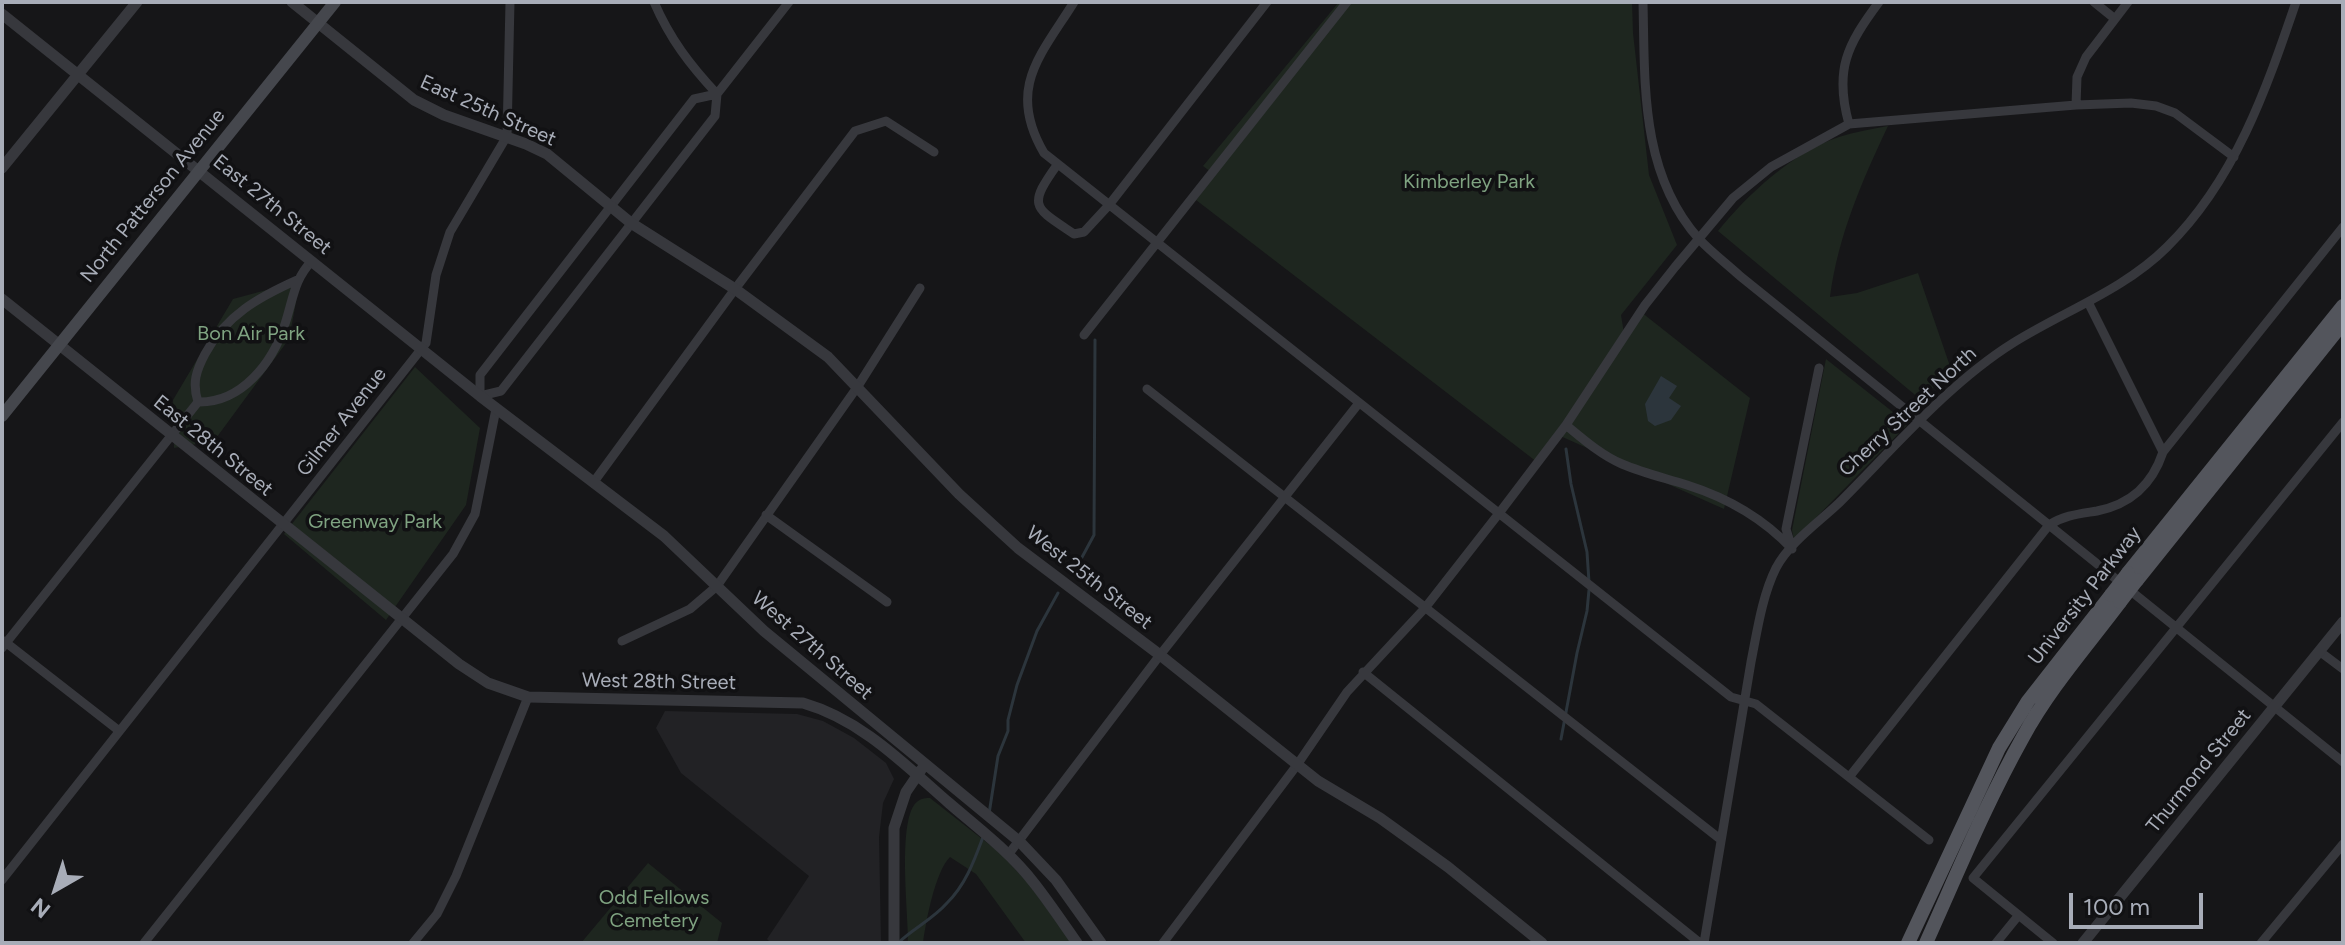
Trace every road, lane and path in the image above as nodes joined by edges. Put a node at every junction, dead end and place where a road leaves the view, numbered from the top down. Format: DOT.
graph roads {
  1 [pos="137,2"];
  2 [pos="292,2"];
  3 [pos="335,2"];
  4 [pos="510,2"];
  5 [pos="654,2"];
  6 [pos="789,2"];
  7 [pos="1074,2"];
  8 [pos="1347,2"];
  9 [pos="1643,2"];
  10 [pos="1879,2"];
  11 [pos="2094,2"];
  12 [pos="2128,2"];
  13 [pos="2296,2"];
  14 [pos="1262,4"];
  15 [pos="2,14"];
  16 [pos="2115,19"];
  17 [pos="319,23"];
  18 [pos="78,73"];
  19 [pos="717,94"];
  20 [pos="2076,105"];
  21 [pos="1849,124"];
  22 [pos="507,136"];
  23 [pos="934,152"];
  24 [pos="2234,157"];
  25 [pos="1057,165"];
  26 [pos="2,168"];
  27 [pos="199,169"];
  28 [pos="1109,205"];
  29 [pos="611,206"];
  30 [pos="631,223"];
  31 [pos="2343,227"];
  32 [pos="1698,238"];
  33 [pos="1157,243"];
  34 [pos="312,261"];
  35 [pos="297,280"];
  36 [pos="920,288"];
  37 [pos="735,289"];
  38 [pos="2,299"];
  39 [pos="2088,302"];
  40 [pos="2343,306"];
  41 [pos="2343,323"];
  42 [pos="1084,335"];
  43 [pos="59,345"];
  44 [pos="423,348"];
  45 [pos="1819,368"];
  46 [pos="858,386"];
  47 [pos="1147,389"];
  48 [pos="480,396"];
  49 [pos="198,402"];
  50 [pos="1359,403"];
  51 [pos="496,409"];
  52 [pos="2,416"];
  53 [pos="2343,422"];
  54 [pos="1920,423"];
  55 [pos="1566,425"];
  56 [pos="172,436"];
  57 [pos="2163,452"];
  58 [pos="593,483"];
  59 [pos="1285,496"];
  60 [pos="1500,512"];
  61 [pos="766,515"];
  62 [pos="283,525"];
  63 [pos="2049,525"];
  64 [pos="1792,549"];
  65 [pos="2133,577"];
  66 [pos="717,586"];
  67 [pos="2116,599"];
  68 [pos="887,602"];
  69 [pos="1425,608"];
  70 [pos="402,620"];
  71 [pos="2343,622"];
  72 [pos="2176,628"];
  73 [pos="622,641"];
  74 [pos="3,643"];
  75 [pos="2319,651"];
  76 [pos="1160,655"];
  77 [pos="2343,669"];
  78 [pos="1363,672"];
  79 [pos="528,697"];
  80 [pos="1745,703"];
  81 [pos="2273,707"];
  82 [pos="118,730"];
  83 [pos="2343,762"];
  84 [pos="925,764"];
  85 [pos="1297,765"];
  86 [pos="917,775"];
  87 [pos="1850,776"];
  88 [pos="1720,839"];
  89 [pos="1929,840"];
  90 [pos="1020,842"];
  91 [pos="2343,844"];
  92 [pos="1008,855"];
  93 [pos="2,880"];
  94 [pos="2018,916"];
  95 [pos="144,943"];
  96 [pos="413,943"];
  97 [pos="894,943"];
  98 [pos="1077,943"];
  99 [pos="1101,943"];
  100 [pos="1163,943"];
  101 [pos="1542,943"];
  102 [pos="1702,943"];
  103 [pos="1908,943"];
  104 [pos="1926,943"];
  105 [pos="1996,943"];
  106 [pos="2053,943"];
  107 [pos="2083,943"];
  108 [pos="2261,943"];
  1 -- 18 [label="street"];
  2 -- 17 [label="street, East 25th Street"];
  3 -- 17 [label="main road, North Patterson Avenue"];
  4 -- 22 [label="street"];
  5 -- 19 [label="street"];
  6 -- 19 [label="street"];
  7 -- 25 [label="street"];
  8 -- 33 [label="street"];
  9 -- 32 [label="street"];
  10 -- 21 [label="street"];
  11 -- 16 [label="street"];
  12 -- 16 [label="street"];
  13 -- 24 [label="street, Cherry Street North"];
  14 -- 28 [label="street"];
  15 -- 18 [label="street, East 27th Street"];
  16 -- 20 [label="street"];
  17 -- 22 [label="street, East 25th Street"];
  17 -- 27 [label="main road, North Patterson Avenue"];
  18 -- 26 [label="street"];
  18 -- 27 [label="street, East 27th Street"];
  19 -- 29 [label="street"];
  19 -- 30 [label="street"];
  20 -- 21 [label="street"];
  20 -- 24 [label="street"];
  21 -- 32 [label="street"];
  22 -- 29 [label="street, East 25th Street"];
  22 -- 44 [label="street, Gilmer Avenue"];
  23 -- 37 [label="street"];
  24 -- 39 [label="street, Cherry Street North"];
  25 -- 28 [label="street"];
  25 -- 28 [label="street"];
  27 -- 34 [label="street, East 27th Street"];
  27 -- 43 [label="main road, North Patterson Avenue"];
  28 -- 33 [label="street"];
  29 -- 30 [label="street, East 25th Street"];
  29 -- 48 [label="street"];
  30 -- 37 [label="street, West 25th Street"];
  30 -- 48 [label="street"];
  31 -- 57 [label="street"];
  32 -- 54 [label="street"];
  32 -- 55 [label="street"];
  33 -- 42 [label="street"];
  33 -- 50 [label="street"];
  34 -- 35 [label="street"];
  34 -- 44 [label="street, East 27th Street"];
  35 -- 49 [label="street"];
  35 -- 49 [label="street"];
  36 -- 46 [label="street"];
  37 -- 46 [label="street, West 25th Street"];
  37 -- 58 [label="street"];
  38 -- 43 [label="street, East 28th Street"];
  39 -- 54 [label="street, Cherry Street North"];
  39 -- 57 [label="street"];
  40 -- 65 [label="main road, University Parkway"];
  41 -- 65 [label="main road, University Parkway"];
  43 -- 52 [label="main road, North Patterson Avenue"];
  43 -- 56 [label="street, East 28th Street"];
  44 -- 48 [label="street, East 27th Street"];
  44 -- 62 [label="street, Gilmer Avenue"];
  45 -- 64 [label="street"];
  46 -- 61 [label="street"];
  46 -- 76 [label="street, West 25th Street"];
  47 -- 59 [label="street"];
  48 -- 51 [label="street, West 27th Street"];
  49 -- 56 [label="street"];
  50 -- 59 [label="street"];
  50 -- 60 [label="street"];
  51 -- 58 [label="street, West 27th Street"];
  51 -- 70 [label="street"];
  53 -- 72 [label="street"];
  54 -- 63 [label="street"];
  54 -- 64 [label="street, Cherry Street North"];
  55 -- 60 [label="street"];
  55 -- 64 [label="street"];
  56 -- 62 [label="street, East 28th Street"];
  56 -- 74 [label="street"];
  57 -- 63 [label="street"];
  58 -- 66 [label="street, West 27th Street"];
  59 -- 69 [label="street"];
  59 -- 76 [label="street"];
  60 -- 69 [label="street"];
  60 -- 80 [label="street"];
  61 -- 66 [label="street"];
  61 -- 68 [label="street"];
  62 -- 70 [label="street, East 28th Street"];
  62 -- 82 [label="street, Gilmer Avenue"];
  63 -- 72 [label="street"];
  63 -- 87 [label="street"];
  64 -- 80 [label="street, Cherry Street North"];
  65 -- 67 [label="main road, University Parkway, bridge"];
  66 -- 73 [label="street"];
  66 -- 84 [label="street, West 27th Street"];
  67 -- 103 [label="main road, University Parkway"];
  67 -- 104 [label="main road, University Parkway"];
  69 -- 78 [label="street"];
  69 -- 88 [label="street"];
  70 -- 79 [label="street, West 28th Street"];
  70 -- 95 [label="street"];
  71 -- 75 [label="street, Thurmond Street"];
  72 -- 81 [label="street"];
  72 -- 94 [label="street"];
  74 -- 82 [label="street"];
  75 -- 77 [label="street"];
  75 -- 81 [label="street, Thurmond Street"];
  76 -- 85 [label="street, West 25th Street"];
  76 -- 90 [label="street"];
  78 -- 85 [label="street"];
  78 -- 102 [label="street"];
  79 -- 86 [label="street, West 28th Street"];
  79 -- 96 [label="street"];
  80 -- 87 [label="street"];
  80 -- 88 [label="street, Cherry Street North"];
  81 -- 83 [label="street"];
  81 -- 107 [label="street, Thurmond Street"];
  82 -- 93 [label="street, Gilmer Avenue"];
  84 -- 86 [label="street"];
  84 -- 90 [label="street, West 27th Street"];
  85 -- 100 [label="street"];
  85 -- 101 [label="street, West 25th Street"];
  86 -- 92 [label="street"];
  86 -- 97 [label="street"];
  87 -- 89 [label="street"];
  88 -- 102 [label="street, Cherry Street North"];
  90 -- 92 [label="street"];
  90 -- 99 [label="street, West 27th Street"];
  91 -- 108 [label="street"];
  92 -- 98 [label="street"];
  94 -- 105 [label="street"];
  94 -- 106 [label="street"];
}
